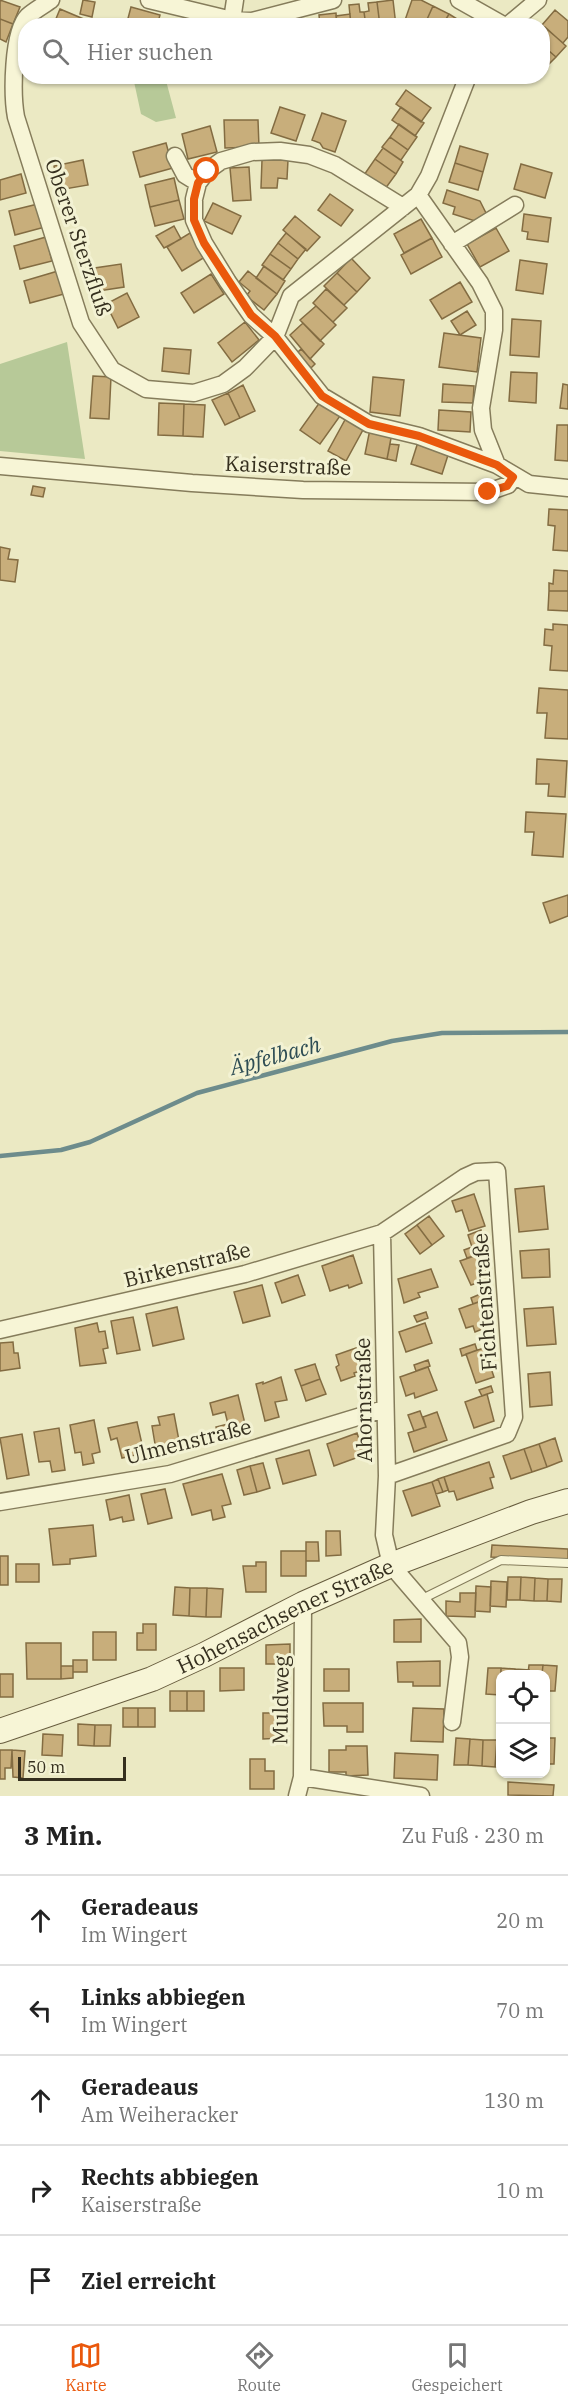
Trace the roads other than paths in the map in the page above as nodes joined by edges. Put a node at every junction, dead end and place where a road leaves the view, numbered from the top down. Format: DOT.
graph roads {
  1 [pos="51,0"];
  2 [pos="149,0"];
  3 [pos="235,0"];
  4 [pos="333,0"];
  5 [pos="459,0"];
  6 [pos="538,0"];
  7 [pos="27,18"];
  8 [pos="224,18"];
  9 [pos="232,18"];
  10 [pos="264,18"];
  11 [pos="492,18"];
  12 [pos="516,18"];
  13 [pos="18,39"];
  14 [pos="465,84"];
  15 [pos="175,156"];
  16 [pos="198,183"];
  17 [pos="418,195"];
  18 [pos="515,205"];
  19 [pos="403,207"];
  20 [pos="452,244"];
  21 [pos="275,336"];
  22 [pos="497,465"];
  23 [pos="0,466"];
  24 [pos="513,477"];
  25 [pos="568,488"];
  26 [pos="382,1233"];
  27 [pos="0,1330"];
  28 [pos="384,1408"];
  29 [pos="387,1476"];
  30 [pos="568,1501"];
  31 [pos="0,1502"];
  32 [pos="568,1563"];
  33 [pos="391,1565"];
  34 [pos="420,1600"];
  35 [pos="303,1604"];
  36 [pos="452,1722"];
  37 [pos="0,1731"];
  38 [pos="302,1777"];
  39 [pos="297,1796"];
  40 [pos="421,1796"];
  1 -- 7 [label="street, Oberer Sterzfluß"];
  2 -- 8 [label="street"];
  3 -- 9 [label="street"];
  4 -- 10 [label="street"];
  5 -- 11 [label="street"];
  6 -- 12 [label="street"];
  13 -- 21 [label="street, Oberer Sterzfluß"];
  14 -- 17 [label="street, Oberer Sterzfluß"];
  15 -- 16 [label="street"];
  16 -- 19 [label="street"];
  16 -- 21 [label="street"];
  17 -- 19 [label="street, Oberer Sterzfluß"];
  17 -- 20 [label="street"];
  18 -- 20 [label="street"];
  19 -- 21 [label="street, Oberer Sterzfluß"];
  20 -- 22 [label="street"];
  21 -- 22 [label="street"];
  22 -- 24 [label="street"];
  23 -- 24 [label="street, Kaiserstraße"];
  24 -- 25 [label="street"];
  26 -- 27 [label="street, Birkenstraße"];
  26 -- 28 [label="street, Ahornstraße"];
  26 -- 29 [label="street, Fichtenstraße"];
  28 -- 29 [label="street, Ahornstraße"];
  28 -- 31 [label="street, Ulmenstraße"];
  29 -- 33 [label="street, Ahornstraße"];
  30 -- 33 [label="street, Hohensachsener Straße"];
  32 -- 34 [label="lane"];
  33 -- 34 [label="street"];
  33 -- 35 [label="street, Hohensachsener Straße"];
  34 -- 36 [label="street"];
  35 -- 37 [label="street, Hohensachsener Straße"];
  35 -- 38 [label="street, Muldweg"];
  38 -- 39 [label="street, Muldweg"];
  38 -- 40 [label="street"];
}
